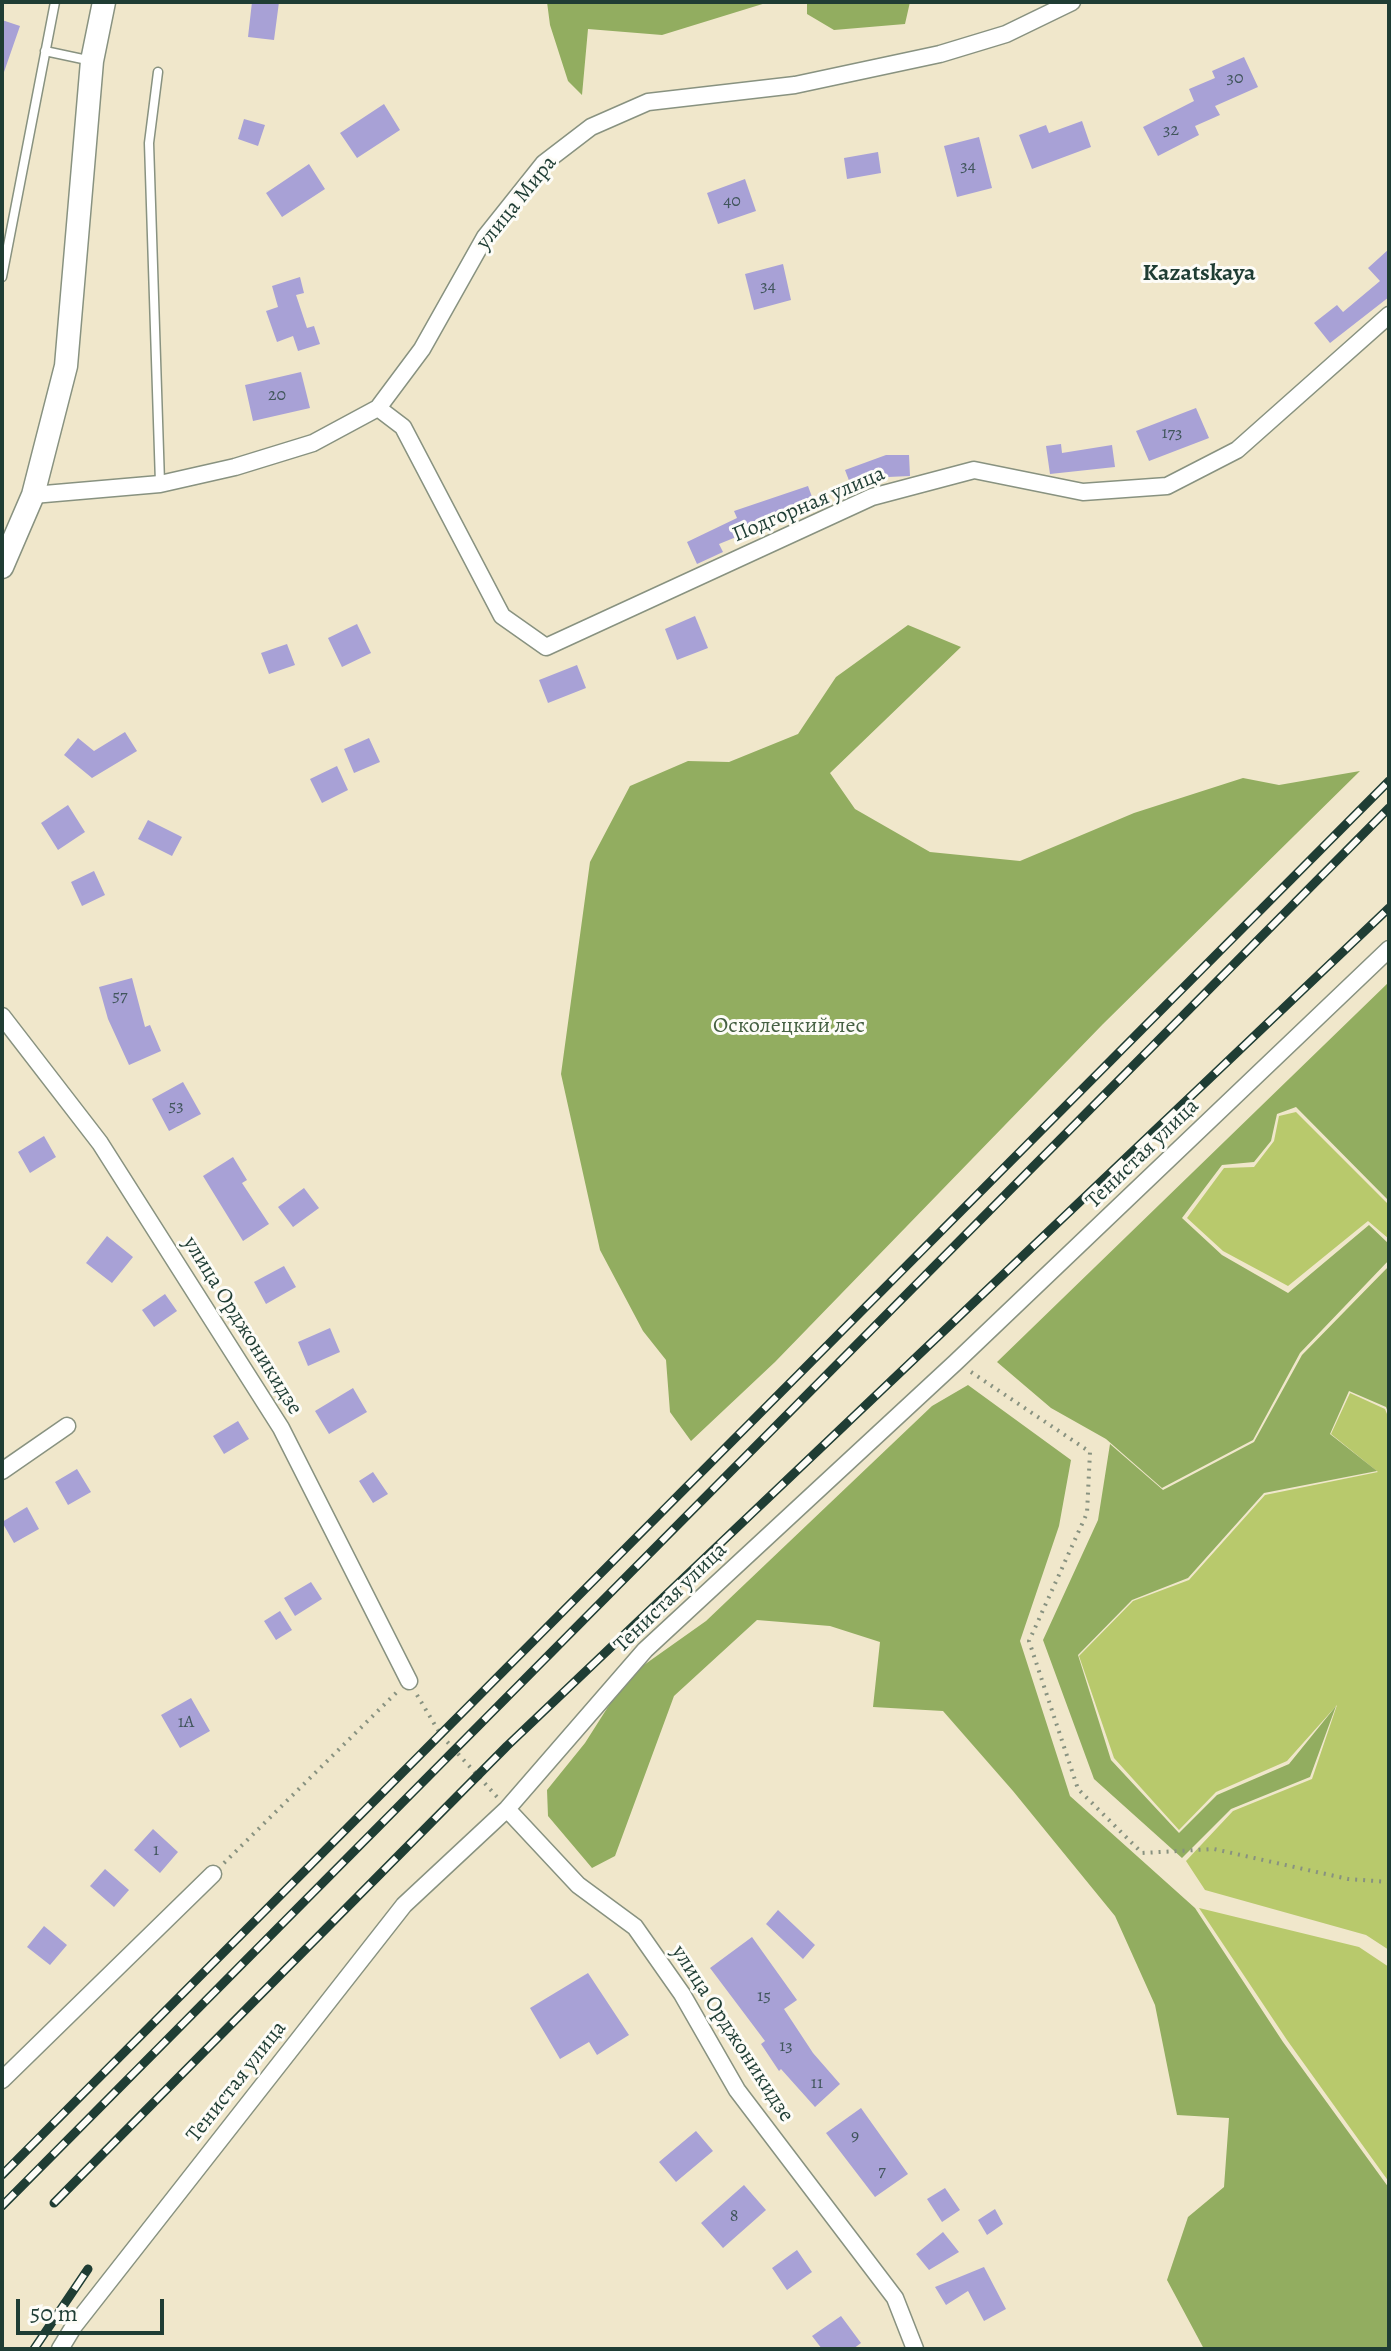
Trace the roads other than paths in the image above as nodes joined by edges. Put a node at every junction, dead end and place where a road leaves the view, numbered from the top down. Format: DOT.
graph roads {
  1 [pos="55,2"];
  2 [pos="104,2"];
  3 [pos="1072,2"];
  4 [pos="45,51"];
  5 [pos="92,61"];
  6 [pos="158,72"];
  7 [pos="2,277"];
  8 [pos="1389,315"];
  9 [pos="378,408"];
  10 [pos="160,484"];
  11 [pos="33,495"];
  12 [pos="2,567"];
  13 [pos="1389,949"];
  14 [pos="2,1016"];
  15 [pos="67,1426"];
  16 [pos="2,1471"];
  17 [pos="409,1681"];
  18 [pos="507,1809"];
  19 [pos="213,1874"];
  20 [pos="2,2080"];
  21 [pos="60,2349"];
  22 [pos="915,2349"];
  1 -- 4 [label="lane"];
  2 -- 5 [label="main road"];
  3 -- 9 [label="street, улица Мира"];
  4 -- 5 [label="lane"];
  4 -- 7 [label="lane"];
  5 -- 11 [label="main road"];
  6 -- 10 [label="lane"];
  8 -- 9 [label="street, Подгорная улица"];
  9 -- 10 [label="street, улица Мира"];
  10 -- 11 [label="street, улица Мира"];
  11 -- 12 [label="main road"];
  13 -- 18 [label="street, Тенистая улица"];
  14 -- 17 [label="street, улица Орджоникидзе"];
  15 -- 16 [label="street"];
  18 -- 21 [label="street, Тенистая улица"];
  18 -- 22 [label="street, улица Орджоникидзе"];
  19 -- 20 [label="street"];
}
